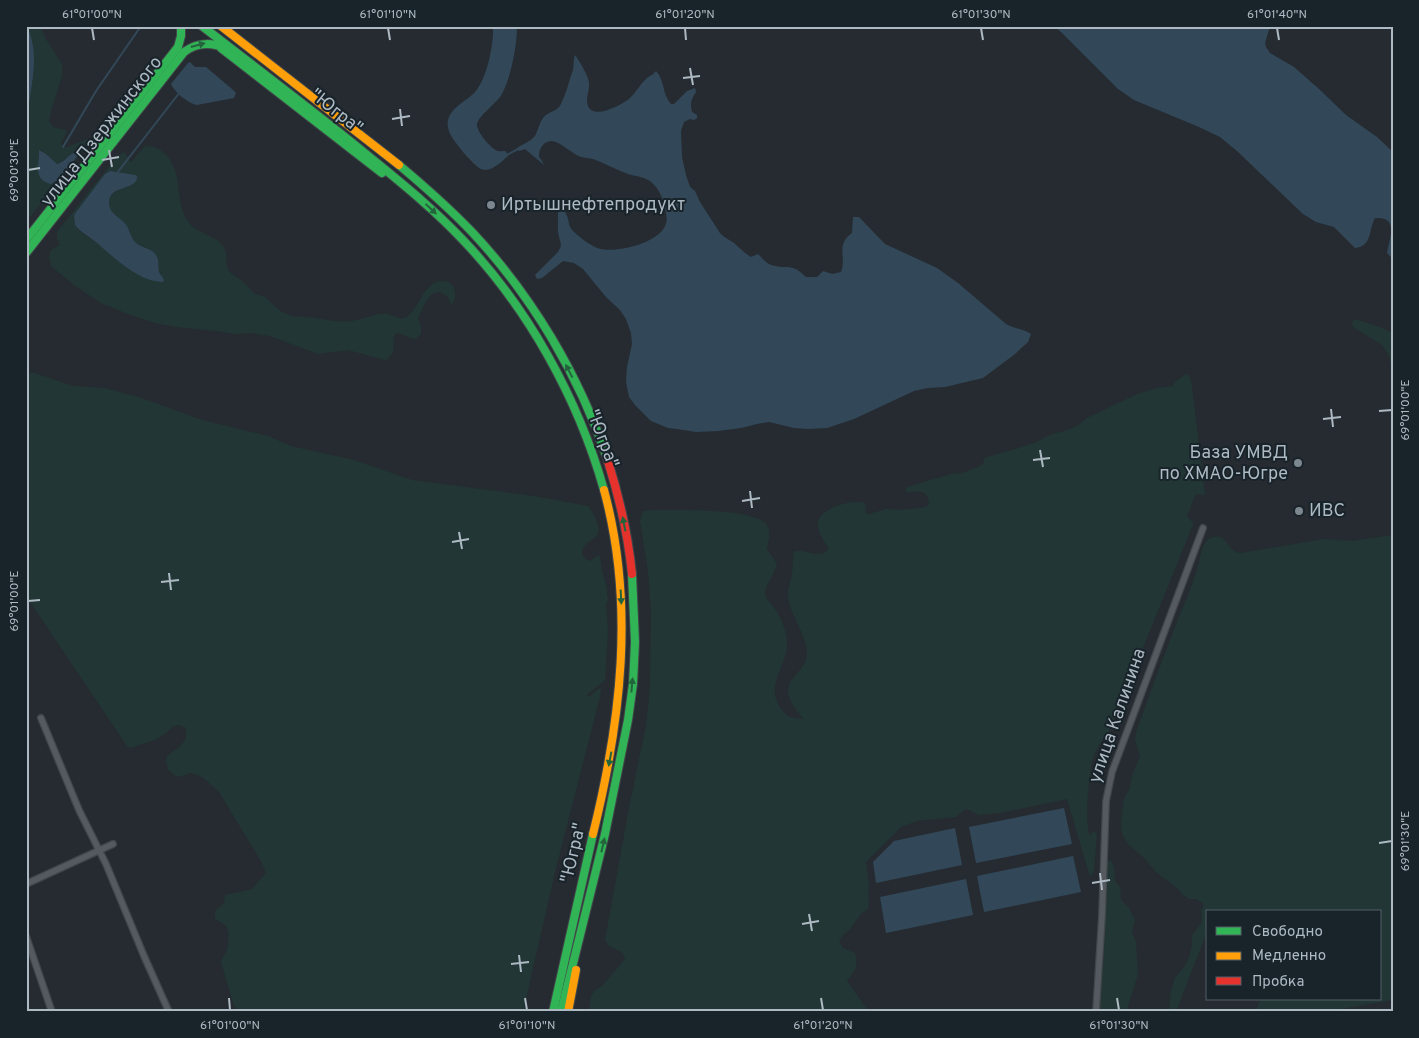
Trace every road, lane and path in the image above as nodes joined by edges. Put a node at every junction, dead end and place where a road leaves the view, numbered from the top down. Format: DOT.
graph roads {
  1 [pos="181,26"];
  2 [pos="202,26"];
  3 [pos="221,26"];
  4 [pos="216,44"];
  5 [pos="232,50"];
  6 [pos="180,51"];
  7 [pos="410,191"];
  8 [pos="26,240"];
  9 [pos="26,253"];
  10 [pos="1203,528"];
  11 [pos="41,718"];
  12 [pos="113,844"];
  13 [pos="99,850"];
  14 [pos="26,884"];
  15 [pos="581,889"];
  16 [pos="592,892"];
  17 [pos="26,936"];
  18 [pos="52,1012"];
  19 [pos="169,1012"];
  20 [pos="549,1012"];
  21 [pos="554,1012"];
  22 [pos="561,1012"];
  23 [pos="568,1012"];
  24 [pos="1096,1012"];
  1 -- 6 [label="main road"];
  2 -- 5 [label="main road, \"Югра\""];
  16 -- 3 [label="main road, \"Югра\", one-way"];
  4 -- 5 [label="main road"];
  6 -- 4 [label="main road, one-way"];
  4 -- 7 [label="main road"];
  5 -- 7 [label="main road, \"Югра\""];
  6 -- 8 [label="main road, улица Дзержинского"];
  6 -- 9 [label="main road, улица Дзержинского"];
  7 -- 15 [label="main road, \"Югра\", one-way"];
  10 -- 24 [label="street, улица Калинина"];
  11 -- 13 [label="street"];
  12 -- 13 [label="street"];
  13 -- 14 [label="street"];
  13 -- 19 [label="street"];
  15 -- 20 [label="main road"];
  15 -- 21 [label="main road, \"Югра\""];
  16 -- 22 [label="main road, \"Югра\""];
  16 -- 23 [label="main road"];
  17 -- 18 [label="street"];
}
